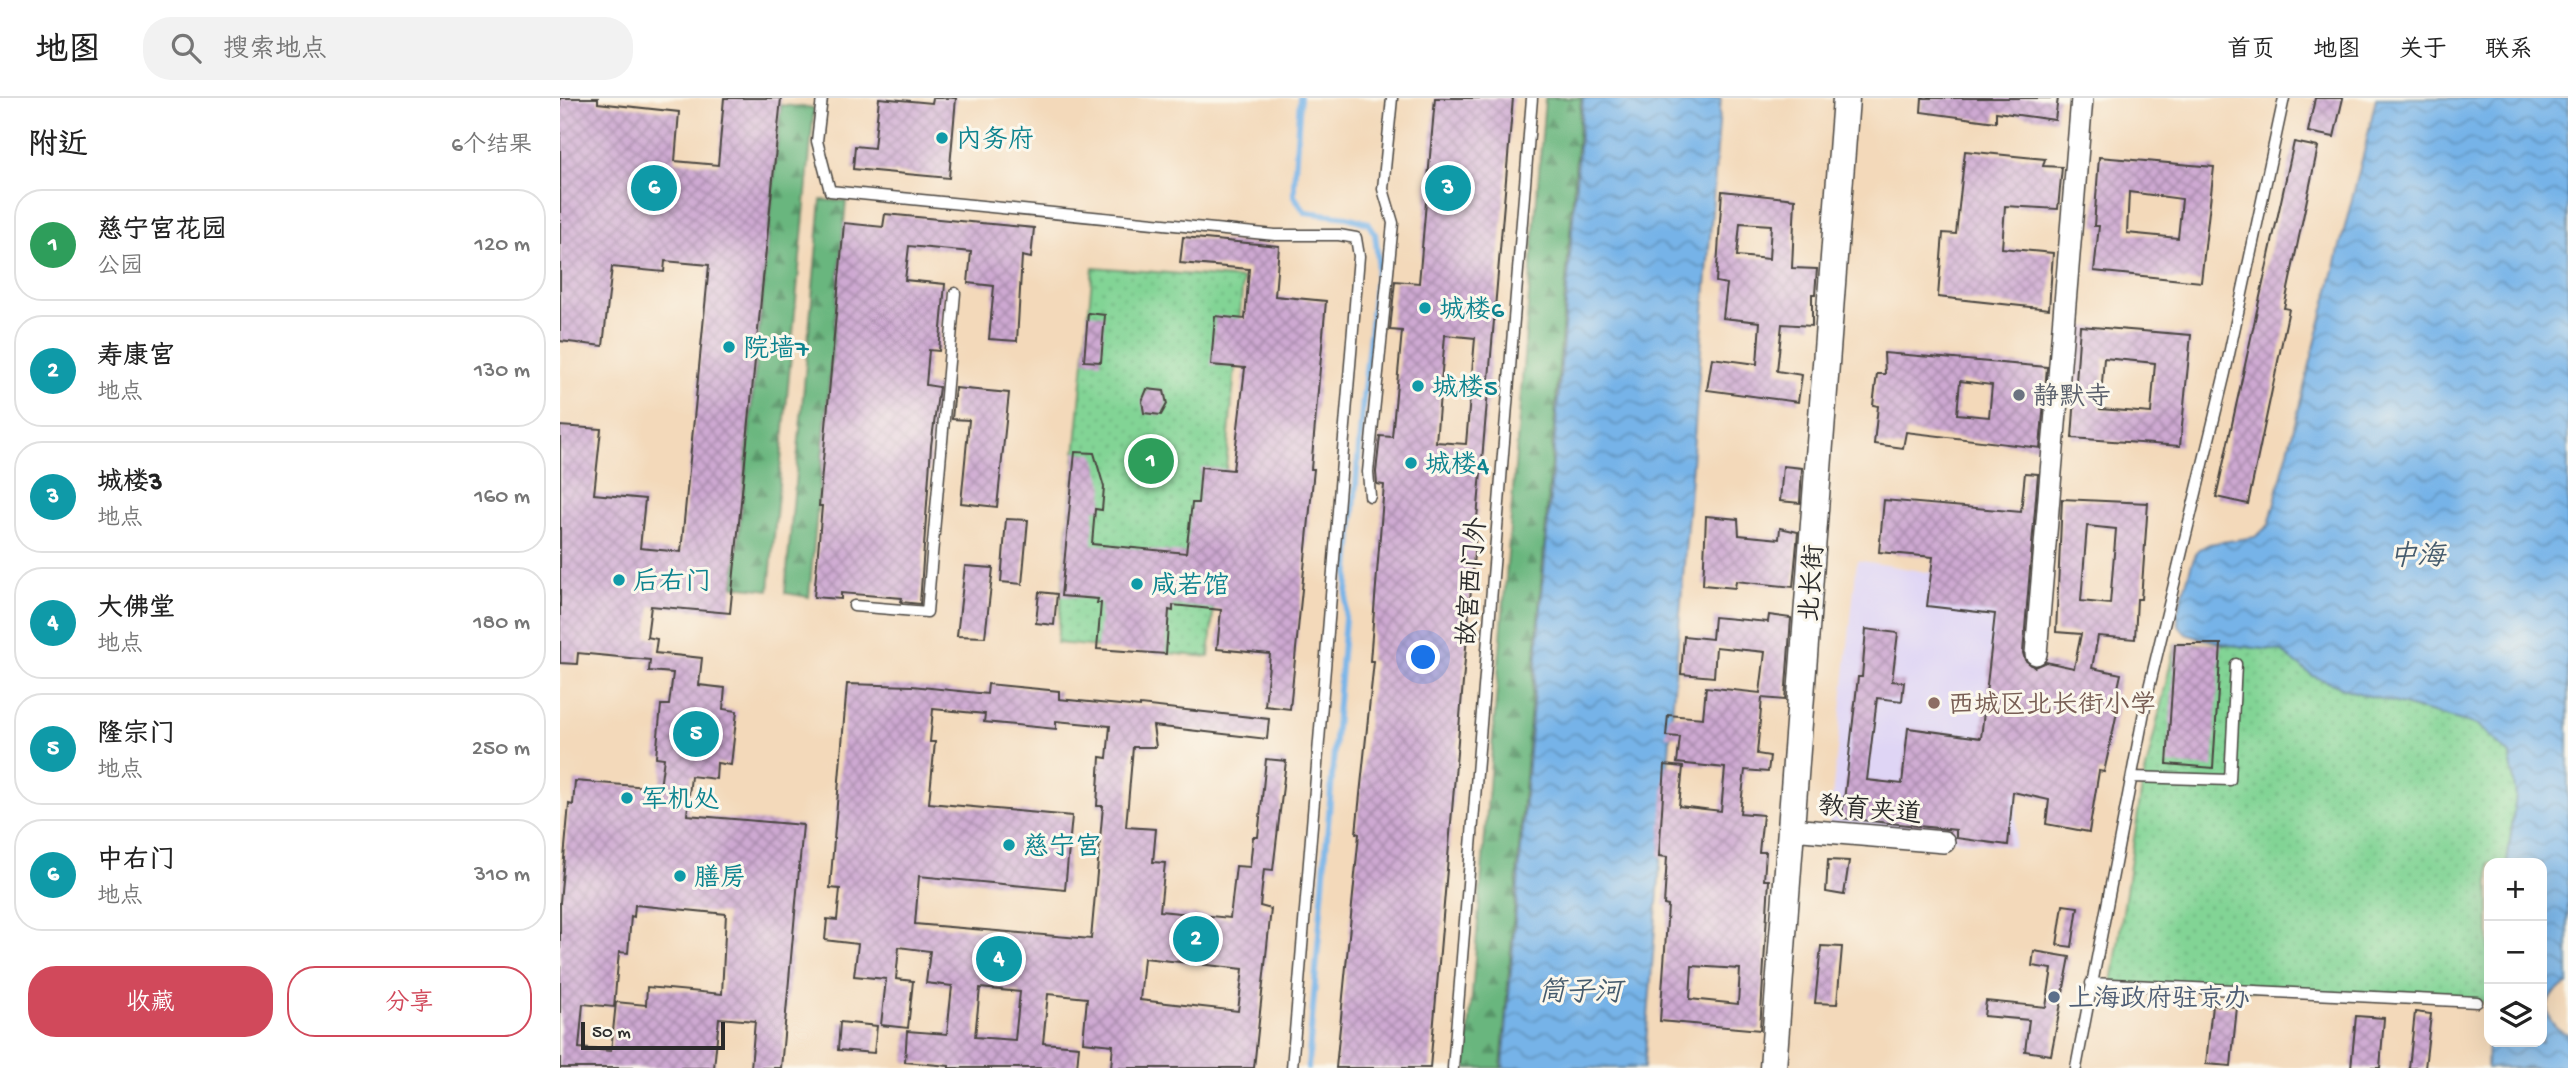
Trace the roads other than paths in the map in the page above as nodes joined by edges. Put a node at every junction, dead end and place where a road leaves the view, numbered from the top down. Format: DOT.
graph roads {
  1 [pos="822,98"];
  2 [pos="1392,98"];
  3 [pos="1532,98"];
  4 [pos="1846,98"];
  5 [pos="2082,98"];
  6 [pos="2284,98"];
  7 [pos="955,293"];
  8 [pos="1370,496"];
  9 [pos="853,606"];
  10 [pos="2036,654"];
  11 [pos="2236,664"];
  12 [pos="2132,777"];
  13 [pos="1791,829"];
  14 [pos="1944,842"];
  15 [pos="2091,983"];
  16 [pos="2477,1002"];
  17 [pos="1292,1068"];
  18 [pos="1453,1068"];
  19 [pos="1773,1068"];
  20 [pos="2076,1068"];
  1 -- 17 [label="lane"];
  2 -- 8 [label="lane"];
  3 -- 18 [label="lane, 故宫西门外"];
  4 -- 13 [label="street, 北长街"];
  5 -- 10 [label="street"];
  6 -- 12 [label="lane"];
  7 -- 9 [label="lane"];
  11 -- 12 [label="lane"];
  12 -- 15 [label="lane"];
  13 -- 14 [label="street, 教育夹道"];
  13 -- 19 [label="street, 北长街"];
  15 -- 16 [label="lane"];
  15 -- 20 [label="lane"];
}
